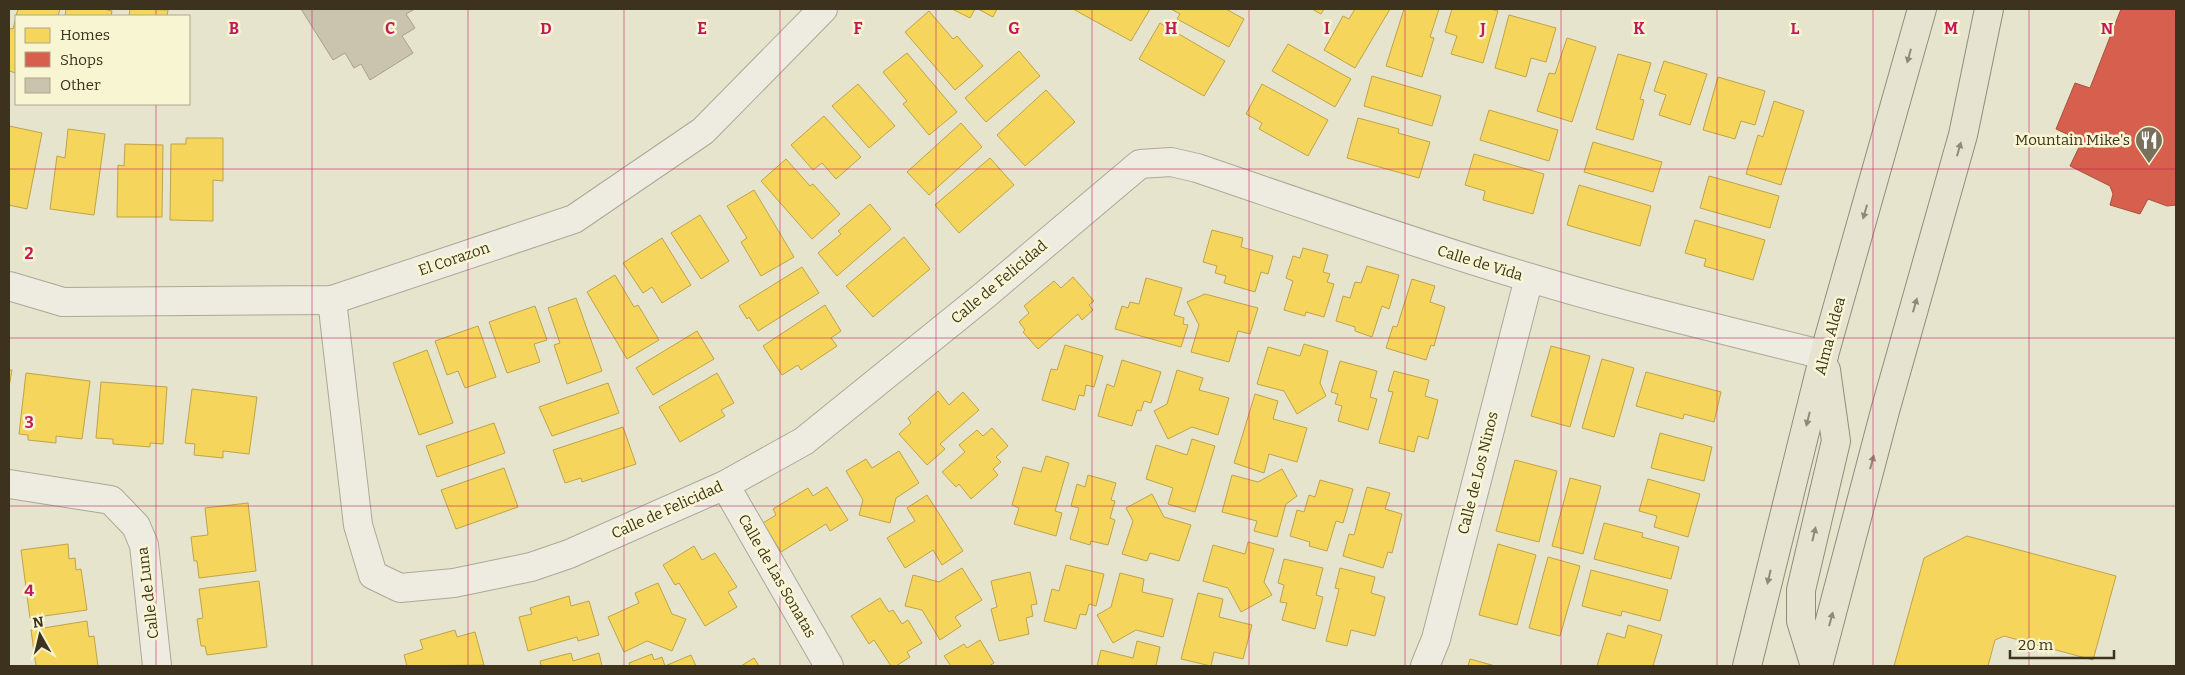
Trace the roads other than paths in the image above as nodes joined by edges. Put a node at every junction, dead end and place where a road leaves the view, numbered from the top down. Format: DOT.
graph roads {
  1 [pos="823,9"];
  2 [pos="1922,9"];
  3 [pos="1989,9"];
  4 [pos="1140,164"];
  5 [pos="1529,278"];
  6 [pos="9,286"];
  7 [pos="332,300"];
  8 [pos="1824,355"];
  9 [pos="9,484"];
  10 [pos="725,485"];
  11 [pos="157,666"];
  12 [pos="829,666"];
  13 [pos="1425,666"];
  14 [pos="1748,666"];
  15 [pos="1817,666"];
  1 -- 7 [label="street, El Corazon"];
  2 -- 8 [label="main road, Alma Aldea, one-way"];
  15 -- 3 [label="main road, one-way"];
  4 -- 5 [label="street, Calle de Vida"];
  4 -- 10 [label="street, Calle de Felicidad"];
  5 -- 8 [label="street, Calle de Vida"];
  5 -- 13 [label="street, Calle de Los Ninos"];
  6 -- 7 [label="street, El Corazon"];
  7 -- 10 [label="street, Calle de Felicidad"];
  8 -- 14 [label="main road, Alma Aldea, one-way"];
  15 -- 8 [label="main road, one-way"];
  9 -- 11 [label="street, Calle de Luna"];
  10 -- 12 [label="street, Calle de Las Sonatas"];
}
